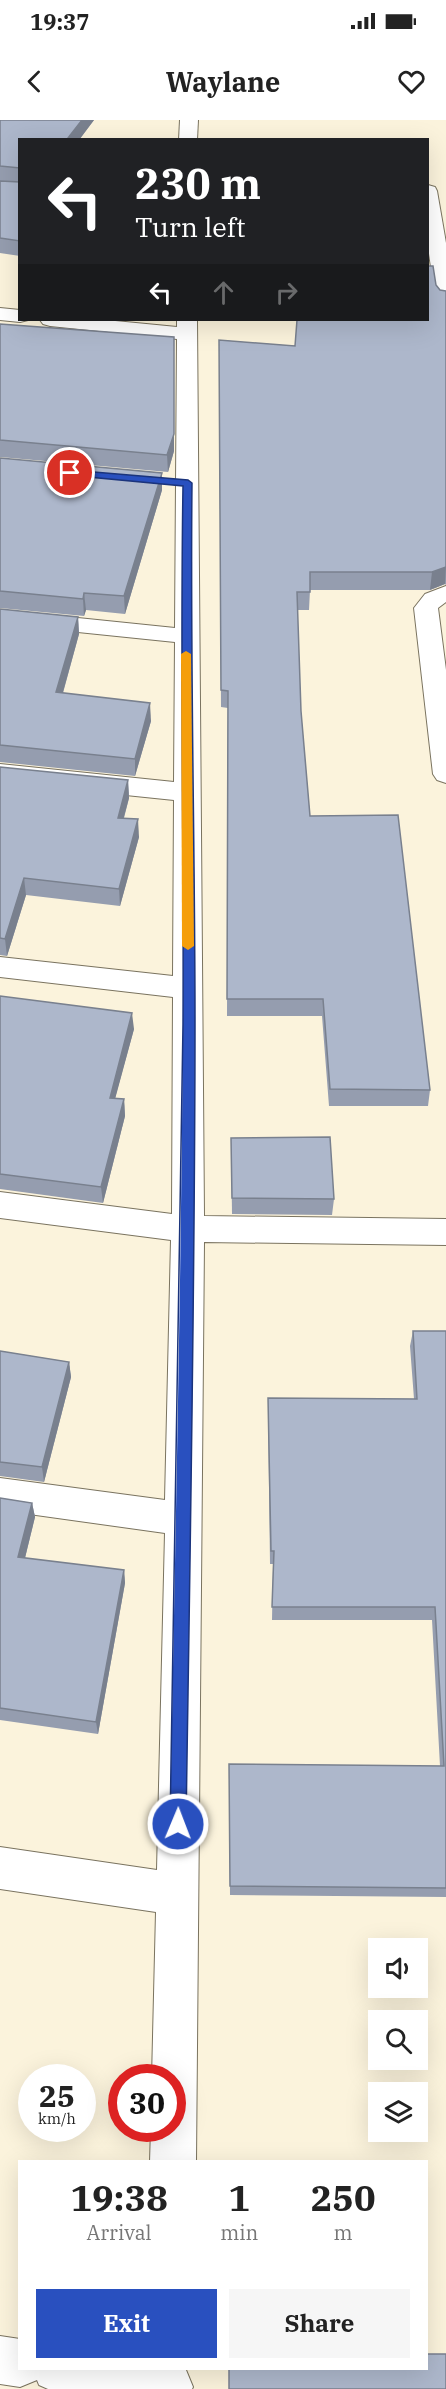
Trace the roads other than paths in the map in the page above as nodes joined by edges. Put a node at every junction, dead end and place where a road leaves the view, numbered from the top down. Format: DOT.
graph roads {
  1 [pos="189,120"];
  2 [pos="188,138"];
  3 [pos="429,196"];
  4 [pos="446,301"];
  5 [pos="0,314"];
  6 [pos="18,316"];
  7 [pos="70,321"];
  8 [pos="187,327"];
  9 [pos="446,593"];
  10 [pos="0,617"];
  11 [pos="185,636"];
  12 [pos="0,773"];
  13 [pos="446,774"];
  14 [pos="187,792"];
  15 [pos="0,967"];
  16 [pos="189,988"];
  17 [pos="0,1205"];
  18 [pos="188,1229"];
  19 [pos="446,1232"];
  20 [pos="0,1494"];
  21 [pos="183,1519"];
  22 [pos="0,1868"];
  23 [pos="177,1894"];
  24 [pos="172,2160"];
  25 [pos="0,2360"];
  26 [pos="18,2363"];
  27 [pos="73,2370"];
  28 [pos="169,2381"];
  1 -- 2 [label="street"];
  3 -- 4 [label="street"];
  5 -- 6 [label="street"];
  7 -- 8 [label="street"];
  8 -- 11 [label="street"];
  9 -- 13 [label="street"];
  10 -- 11 [label="street"];
  11 -- 14 [label="street"];
  12 -- 14 [label="street"];
  14 -- 16 [label="street"];
  15 -- 16 [label="street"];
  16 -- 18 [label="street"];
  17 -- 18 [label="street"];
  18 -- 19 [label="street"];
  18 -- 21 [label="street"];
  20 -- 21 [label="street"];
  21 -- 23 [label="street"];
  22 -- 23 [label="street"];
  23 -- 24 [label="street"];
  25 -- 26 [label="street"];
  27 -- 28 [label="street"];
}
